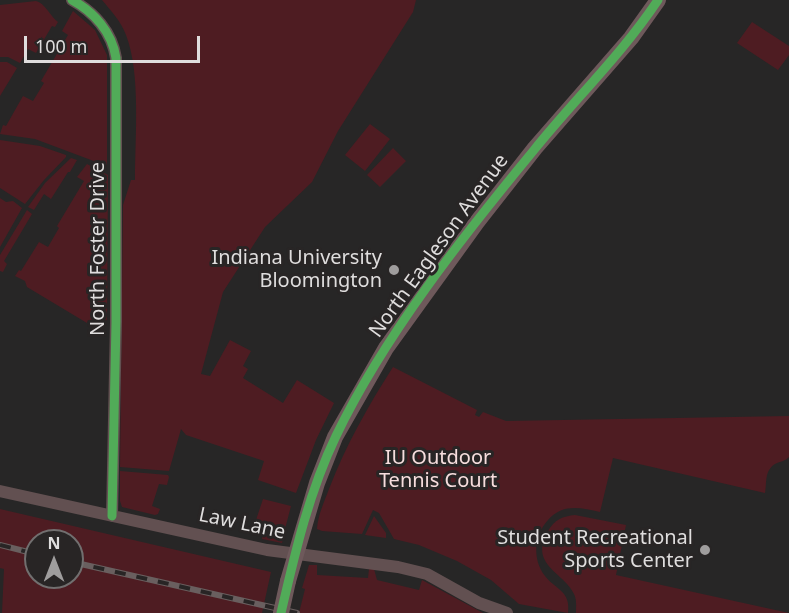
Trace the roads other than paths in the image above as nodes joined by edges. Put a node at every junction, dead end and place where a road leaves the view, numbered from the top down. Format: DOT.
graph roads {
  1 [pos="72,0"];
  2 [pos="658,0"];
  3 [pos="0,491"];
  4 [pos="112,516"];
  5 [pos="295,554"];
  6 [pos="280,613"];
  7 [pos="507,613"];
  1 -- 4 [label="street, North Foster Drive"];
  2 -- 5 [label="street, North Eagleson Avenue"];
  3 -- 4 [label="street, Law Lane"];
  4 -- 5 [label="street, Law Lane"];
  5 -- 6 [label="street, North Eagleson Avenue, bridge"];
  5 -- 7 [label="street, Law Lane"];
}
